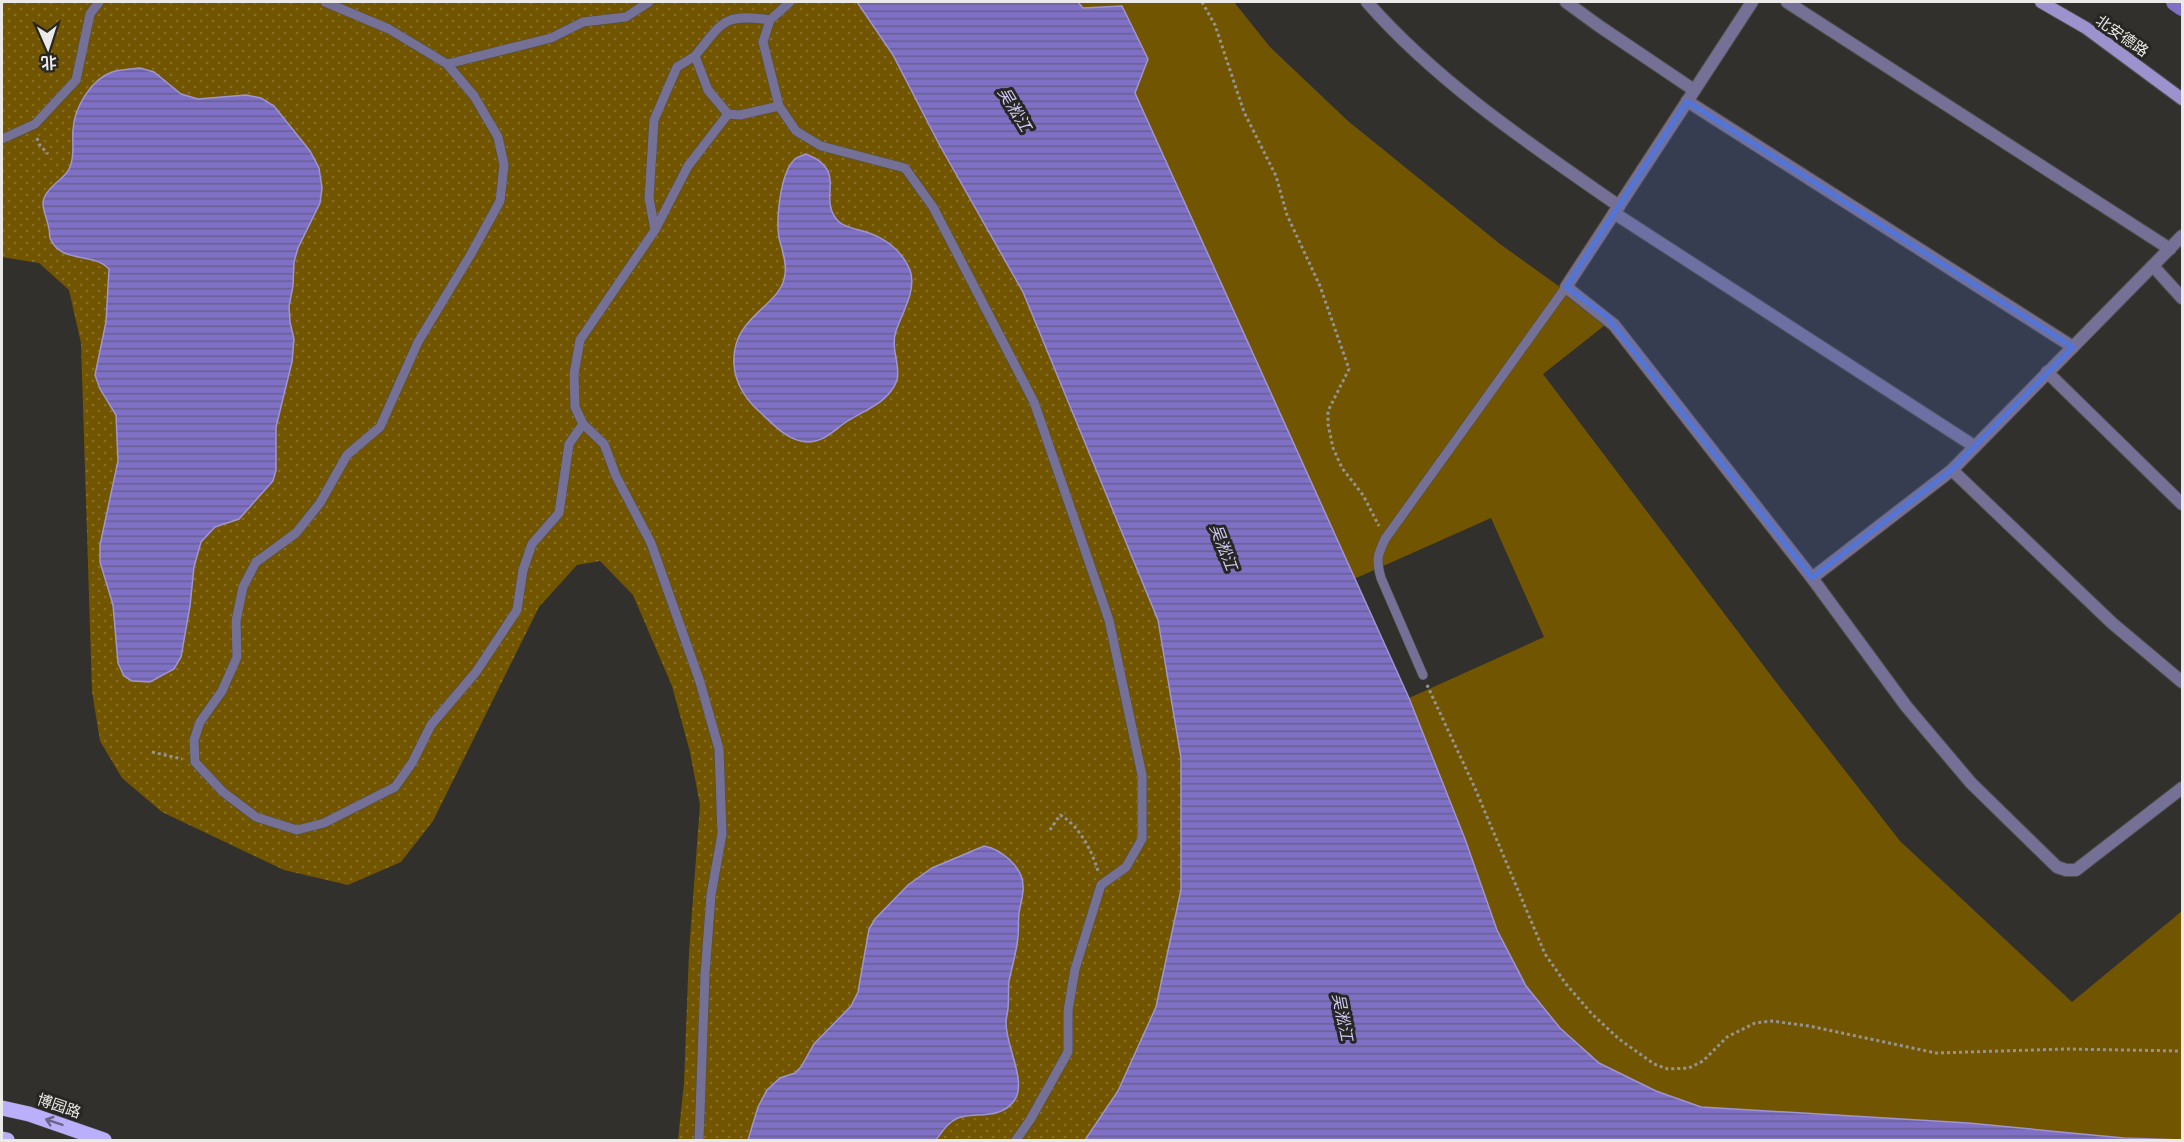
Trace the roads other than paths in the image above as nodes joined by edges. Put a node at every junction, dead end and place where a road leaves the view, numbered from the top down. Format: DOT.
graph roads {
  1 [pos="99,2"];
  2 [pos="325,2"];
  3 [pos="649,2"];
  4 [pos="790,2"];
  5 [pos="1367,2"];
  6 [pos="1566,2"];
  7 [pos="1752,2"];
  8 [pos="1787,2"];
  9 [pos="2042,2"];
  10 [pos="770,20"];
  11 [pos="695,56"];
  12 [pos="447,64"];
  13 [pos="1691,95"];
  14 [pos="2182,99"];
  15 [pos="780,106"];
  16 [pos="728,114"];
  17 [pos="2,139"];
  18 [pos="1617,210"];
  19 [pos="655,231"];
  20 [pos="2182,236"];
  21 [pos="2169,249"];
  22 [pos="2153,266"];
  23 [pos="1566,287"];
  24 [pos="2182,297"];
  25 [pos="2073,347"];
  26 [pos="2047,372"];
  27 [pos="583,424"];
  28 [pos="1974,446"];
  29 [pos="1952,471"];
  30 [pos="2182,504"];
  31 [pos="1812,578"];
  32 [pos="1422,675"];
  33 [pos="2182,682"];
  34 [pos="2182,788"];
  35 [pos="2,1108"];
  36 [pos="2,1139"];
  37 [pos="7,1140"];
  38 [pos="105,1140"];
  39 [pos="699,1140"];
  40 [pos="1016,1140"];
  1 -- 17 [label="lane"];
  2 -- 12 [label="lane"];
  3 -- 12 [label="lane"];
  4 -- 10 [label="lane"];
  5 -- 18 [label="street"];
  6 -- 13 [label="street"];
  7 -- 13 [label="street"];
  8 -- 21 [label="street"];
  9 -- 14 [label="street, 北安德路"];
  10 -- 11 [label="lane"];
  10 -- 15 [label="lane"];
  11 -- 16 [label="lane"];
  11 -- 19 [label="lane"];
  12 -- 27 [label="lane"];
  13 -- 18 [label="street"];
  13 -- 25 [label="street"];
  15 -- 16 [label="lane"];
  15 -- 40 [label="lane"];
  16 -- 19 [label="lane"];
  18 -- 23 [label="street"];
  18 -- 28 [label="street"];
  19 -- 27 [label="lane"];
  20 -- 21 [label="street"];
  21 -- 22 [label="street"];
  22 -- 24 [label="street"];
  22 -- 25 [label="street"];
  23 -- 31 [label="street"];
  23 -- 32 [label="lane"];
  25 -- 26 [label="street"];
  26 -- 28 [label="street"];
  26 -- 30 [label="street"];
  27 -- 39 [label="lane"];
  28 -- 29 [label="street"];
  29 -- 31 [label="street"];
  29 -- 33 [label="street"];
  31 -- 34 [label="street"];
  38 -- 35 [label="main road, 博园路, one-way"];
  36 -- 37 [label="main road"];
}
